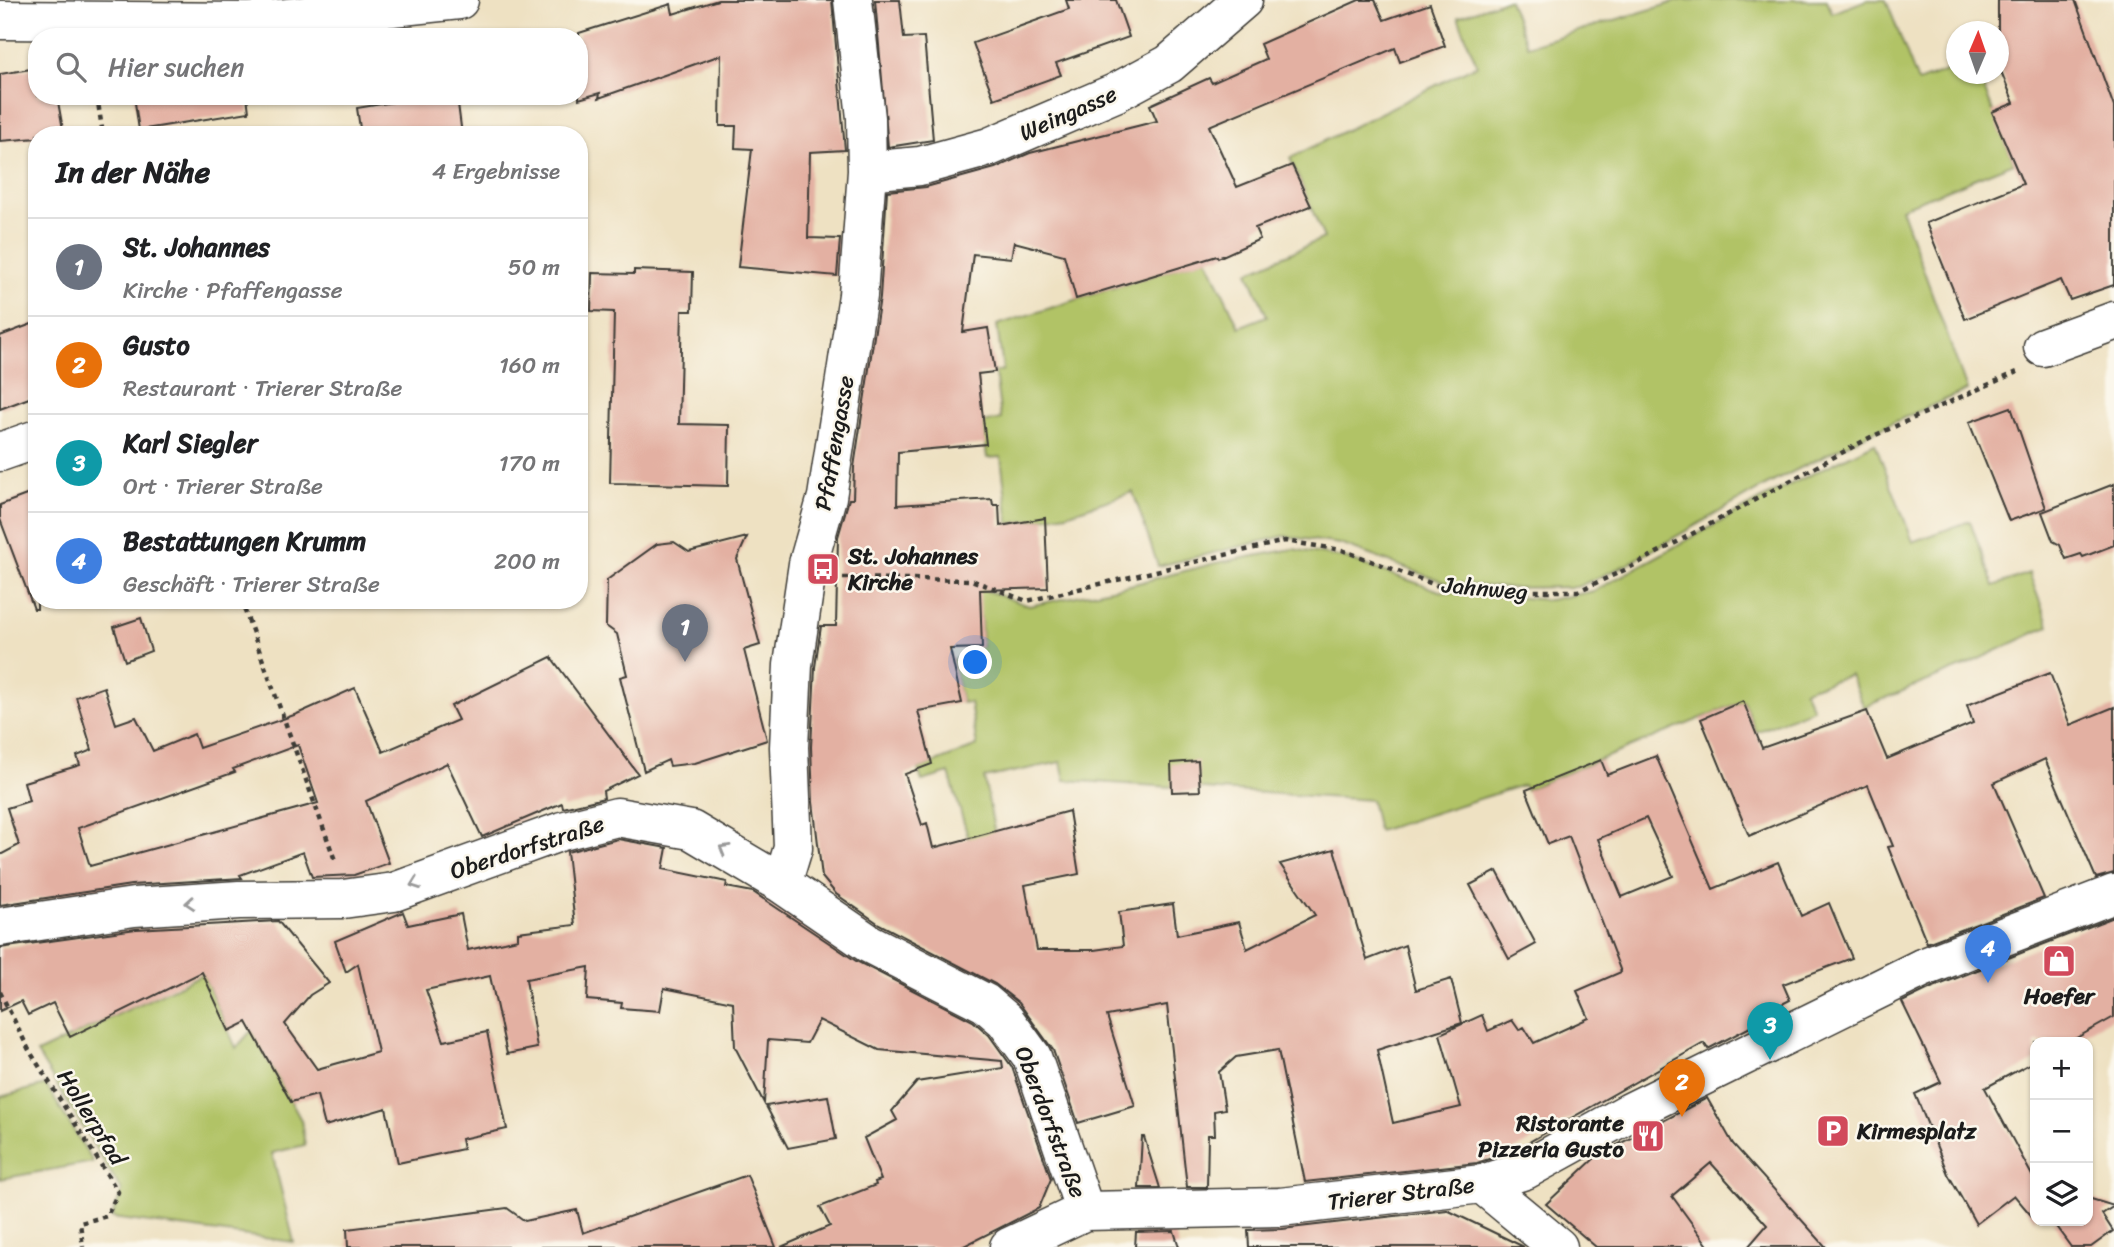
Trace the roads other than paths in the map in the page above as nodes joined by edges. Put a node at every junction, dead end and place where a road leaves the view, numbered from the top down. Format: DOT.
graph roads {
  1 [pos="459,0"];
  2 [pos="853,0"];
  3 [pos="1244,0"];
  4 [pos="0,20"];
  5 [pos="867,171"];
  6 [pos="2114,321"];
  7 [pos="2043,347"];
  8 [pos="28,442"];
  9 [pos="0,453"];
  10 [pos="782,884"];
  11 [pos="2114,894"];
  12 [pos="0,927"];
  13 [pos="1482,1184"];
  14 [pos="1084,1211"];
  15 [pos="1009,1247"];
  16 [pos="1558,1247"];
  1 -- 4 [label="street"];
  2 -- 5 [label="street, Pfaffengasse"];
  3 -- 5 [label="street, Weingasse"];
  5 -- 10 [label="street, Pfaffengasse"];
  6 -- 7 [label="street"];
  8 -- 9 [label="street"];
  10 -- 12 [label="street, Oberdorfstraße, one-way"];
  10 -- 14 [label="street, Oberdorfstraße"];
  11 -- 13 [label="street, Trierer Straße"];
  13 -- 14 [label="street, Trierer Straße"];
  13 -- 16 [label="street"];
  14 -- 15 [label="street, Trierer Straße"];
}
